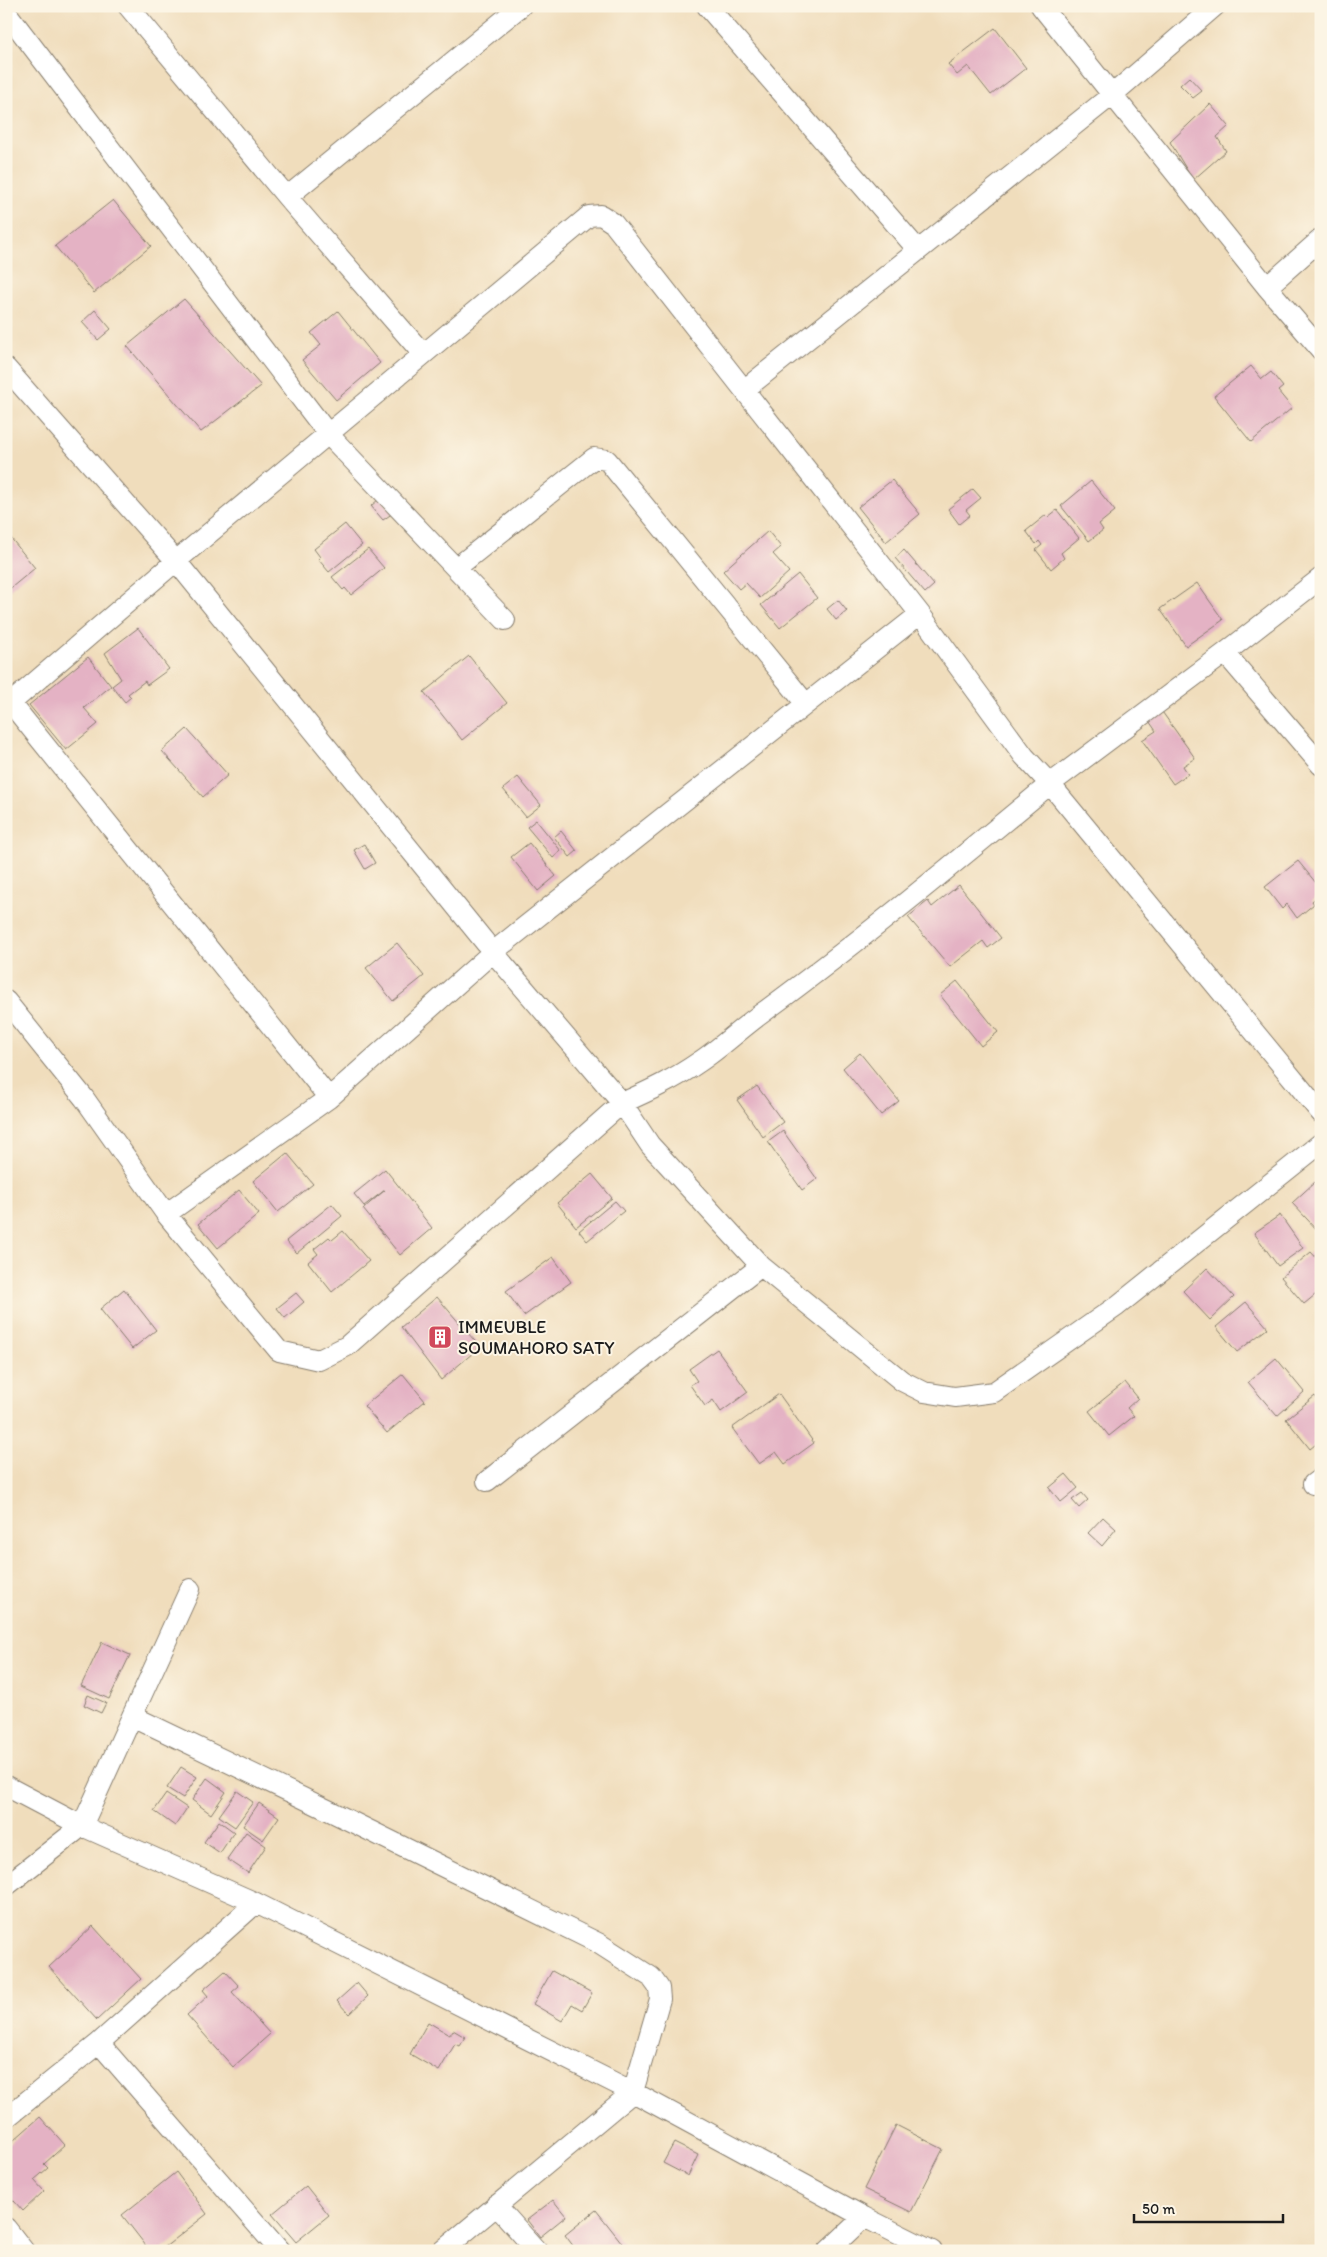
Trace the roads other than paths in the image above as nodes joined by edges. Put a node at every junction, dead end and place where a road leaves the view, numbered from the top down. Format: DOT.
graph roads {
  1 [pos="521,6"];
  2 [pos="707,6"];
  3 [pos="1041,6"];
  4 [pos="1215,6"];
  5 [pos="131,8"];
  6 [pos="6,12"];
  7 [pos="1112,95"];
  8 [pos="287,197"];
  9 [pos="1321,239"];
  10 [pos="918,250"];
  11 [pos="1267,287"];
  12 [pos="1321,350"];
  13 [pos="423,354"];
  14 [pos="6,368"];
  15 [pos="744,390"];
  16 [pos="328,434"];
  17 [pos="176,561"];
  18 [pos="456,568"];
  19 [pos="1321,578"];
  20 [pos="920,614"];
  21 [pos="505,620"];
  22 [pos="1225,654"];
  23 [pos="8,703"];
  24 [pos="806,704"];
  25 [pos="1321,765"];
  26 [pos="1050,784"];
  27 [pos="493,952"];
  28 [pos="6,1001"];
  29 [pos="329,1098"];
  30 [pos="622,1103"];
  31 [pos="1321,1114"];
  32 [pos="1321,1143"];
  33 [pos="166,1214"];
  34 [pos="761,1266"];
  35 [pos="487,1481"];
  36 [pos="190,1589"];
  37 [pos="132,1716"];
  38 [pos="6,1786"];
  39 [pos="82,1826"];
  40 [pos="6,1886"];
  41 [pos="256,1903"];
  42 [pos="99,2043"];
  43 [pos="633,2092"];
  44 [pos="6,2118"];
  45 [pos="496,2206"];
  46 [pos="864,2217"];
  47 [pos="6,2228"];
  48 [pos="24,2251"];
  49 [pos="280,2251"];
  50 [pos="442,2251"];
  51 [pos="537,2251"];
  52 [pos="828,2251"];
  53 [pos="932,2251"];
  1 -- 8 [label="street"];
  2 -- 10 [label="street"];
  3 -- 7 [label="street"];
  4 -- 7 [label="street"];
  5 -- 8 [label="street"];
  6 -- 16 [label="street"];
  7 -- 10 [label="street"];
  7 -- 11 [label="street"];
  8 -- 13 [label="street"];
  9 -- 11 [label="street"];
  10 -- 15 [label="street"];
  11 -- 12 [label="street"];
  13 -- 15 [label="street"];
  13 -- 16 [label="street"];
  14 -- 17 [label="street"];
  15 -- 20 [label="street"];
  16 -- 17 [label="street"];
  16 -- 18 [label="street"];
  17 -- 23 [label="street"];
  17 -- 27 [label="street"];
  18 -- 21 [label="street"];
  18 -- 24 [label="street"];
  19 -- 22 [label="street"];
  20 -- 24 [label="street"];
  20 -- 26 [label="street"];
  22 -- 25 [label="street"];
  22 -- 26 [label="street"];
  23 -- 29 [label="street"];
  24 -- 27 [label="street"];
  26 -- 30 [label="street"];
  26 -- 31 [label="street"];
  27 -- 29 [label="street"];
  27 -- 30 [label="street"];
  28 -- 33 [label="street"];
  29 -- 33 [label="street"];
  30 -- 33 [label="street"];
  30 -- 34 [label="street"];
  32 -- 34 [label="street"];
  34 -- 35 [label="street"];
  36 -- 37 [label="street"];
  37 -- 39 [label="street"];
  37 -- 43 [label="street"];
  38 -- 39 [label="street"];
  39 -- 40 [label="street"];
  39 -- 41 [label="street"];
  41 -- 42 [label="street"];
  41 -- 43 [label="street"];
  42 -- 44 [label="street"];
  42 -- 49 [label="street"];
  43 -- 45 [label="street"];
  43 -- 46 [label="street"];
  45 -- 50 [label="street"];
  45 -- 51 [label="street"];
  46 -- 52 [label="street"];
  46 -- 53 [label="street"];
  47 -- 48 [label="street"];
}
